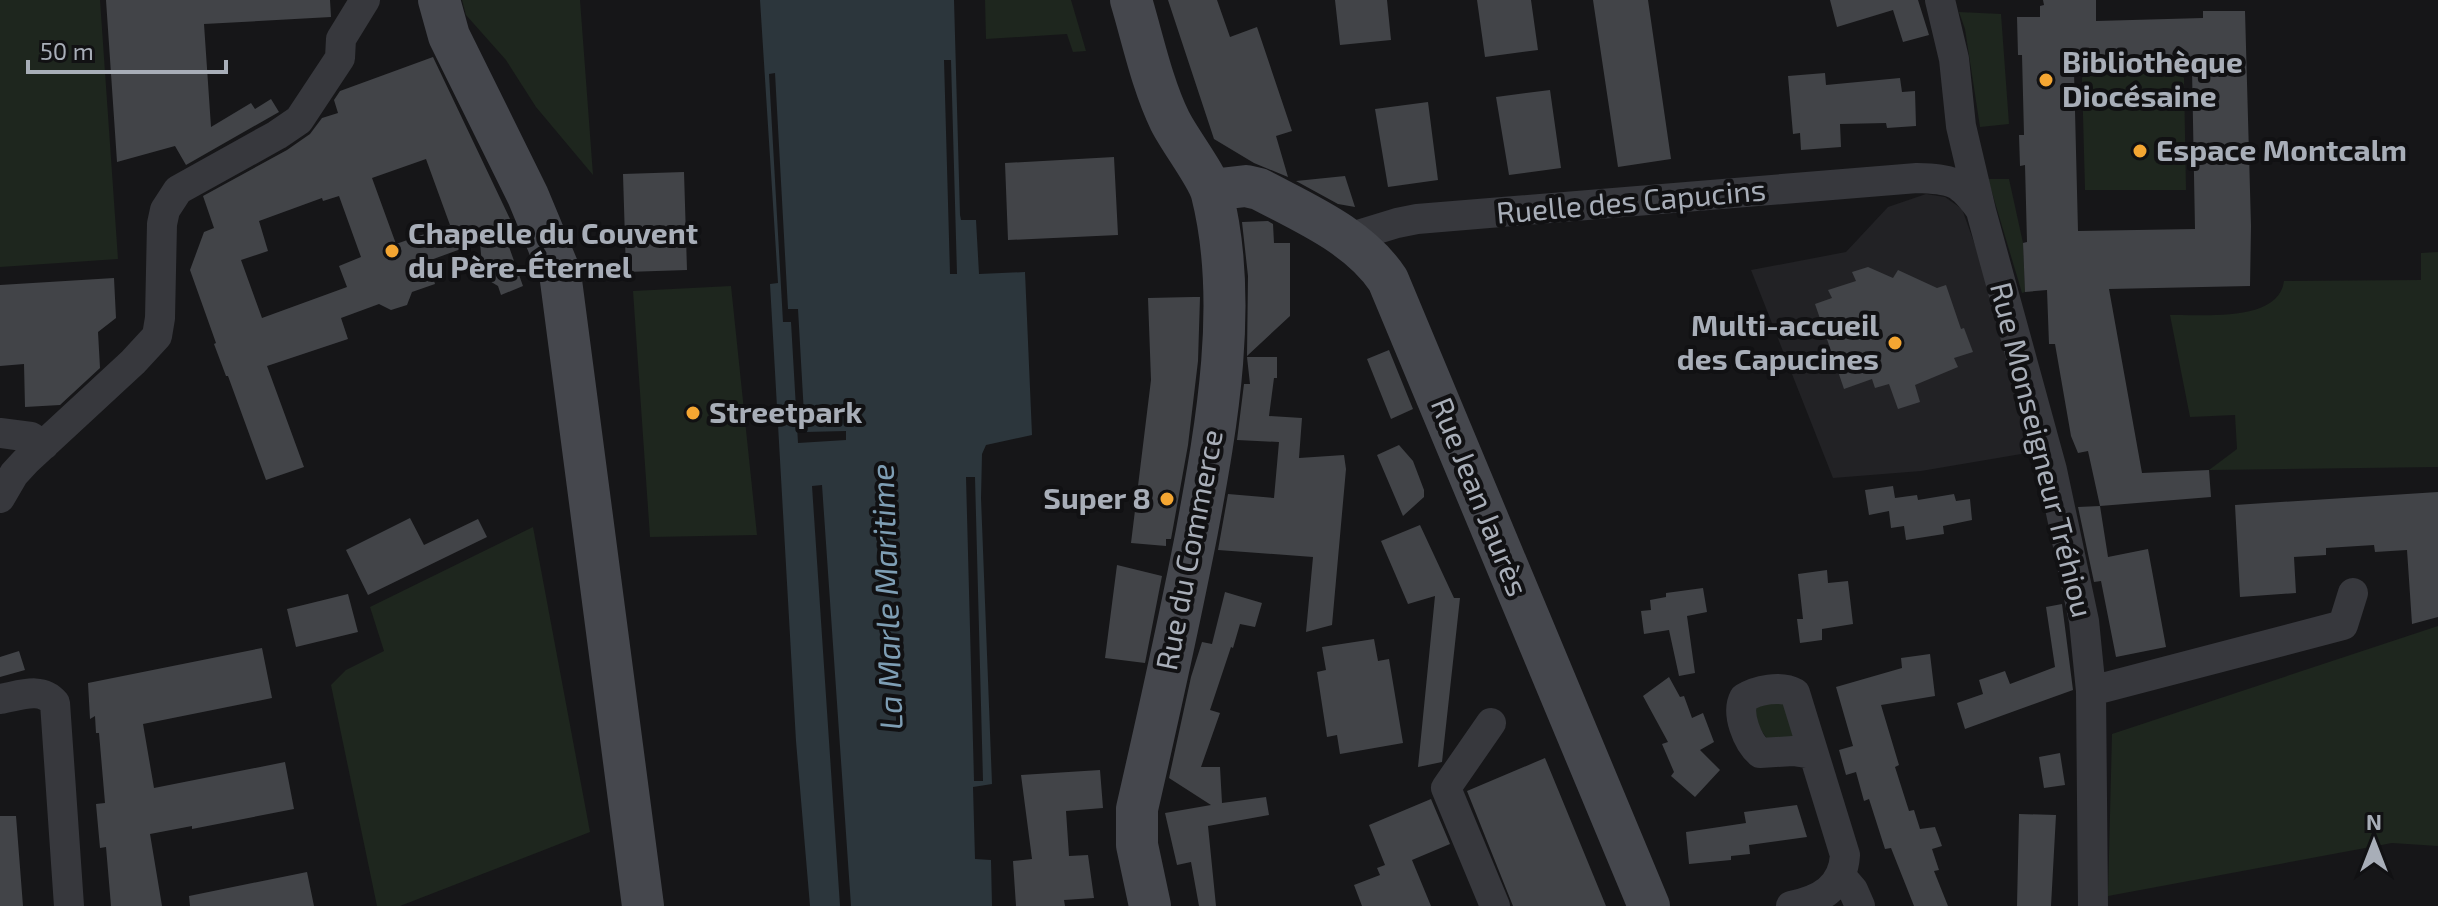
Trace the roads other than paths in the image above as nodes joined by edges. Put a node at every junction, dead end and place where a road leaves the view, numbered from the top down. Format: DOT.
graph roads {
  1 [pos="365,0"];
  2 [pos="439,0"];
  3 [pos="1131,0"];
  4 [pos="1940,0"];
  5 [pos="1961,126"];
  6 [pos="1917,178"];
  7 [pos="1211,190"];
  8 [pos="1981,211"];
  9 [pos="1348,238"];
  10 [pos="0,433"];
  11 [pos="44,445"];
  12 [pos="0,498"];
  13 [pos="2353,593"];
  14 [pos="2091,691"];
  15 [pos="0,699"];
  16 [pos="1491,723"];
  17 [pos="1813,754"];
  18 [pos="1841,876"];
  19 [pos="69,906"];
  20 [pos="643,906"];
  21 [pos="1150,906"];
  22 [pos="1495,906"];
  23 [pos="1649,906"];
  24 [pos="1791,906"];
  25 [pos="1860,906"];
  26 [pos="2093,906"];
  1 -- 11 [label="street"];
  2 -- 20 [label="main road"];
  3 -- 7 [label="main road"];
  4 -- 5 [label="street, Rue Monseigneur Tréhiou"];
  5 -- 6 [label="street, Ruelle des Capucins"];
  5 -- 8 [label="street, Rue Monseigneur Tréhiou"];
  6 -- 8 [label="street, Ruelle des Capucins"];
  6 -- 9 [label="street, Ruelle des Capucins"];
  7 -- 9 [label="main road, Rue Jean Jaurès"];
  7 -- 21 [label="main road, Rue du Commerce"];
  8 -- 14 [label="street, Rue Monseigneur Tréhiou"];
  9 -- 23 [label="main road, Rue Jean Jaurès"];
  10 -- 11 [label="street"];
  11 -- 12 [label="street"];
  13 -- 14 [label="street"];
  14 -- 26 [label="street, Rue Monseigneur Tréhiou"];
  15 -- 19 [label="street"];
  16 -- 22 [label="street"];
  17 -- 18 [label="street"];
  18 -- 24 [label="street"];
  18 -- 25 [label="street"];
}
